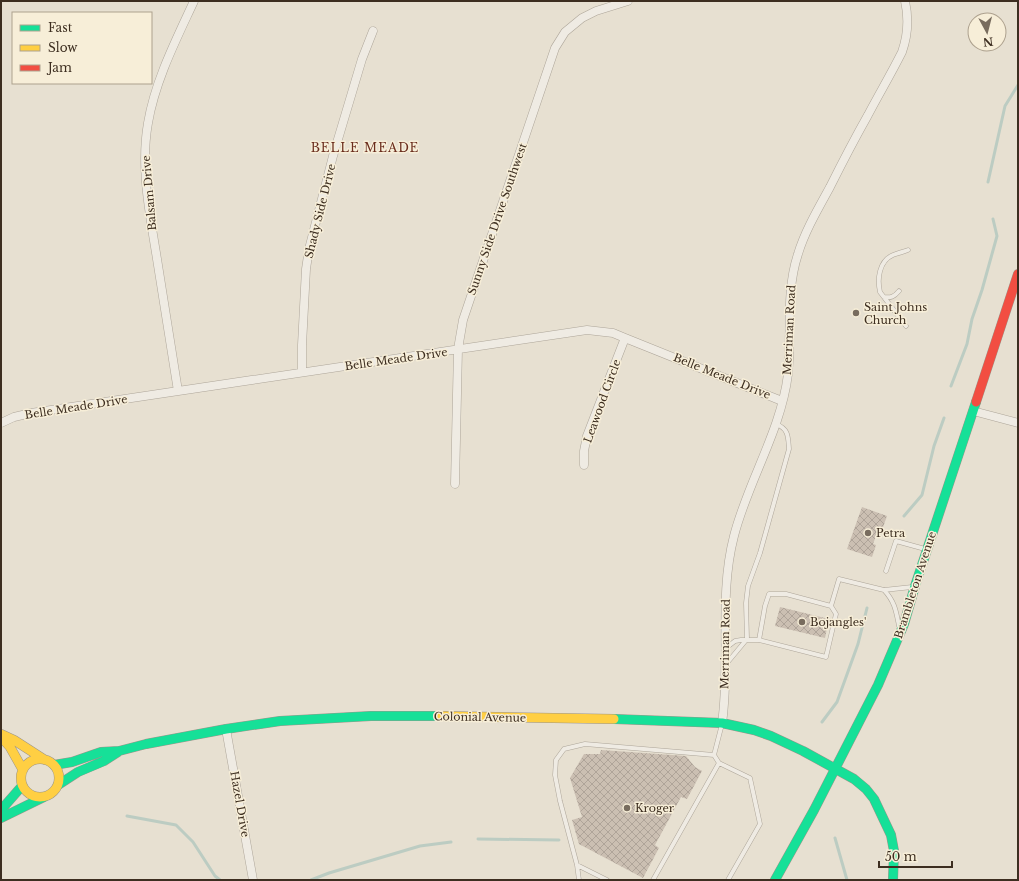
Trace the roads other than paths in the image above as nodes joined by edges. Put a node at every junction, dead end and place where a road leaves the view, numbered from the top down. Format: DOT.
graph roads {
  1 [pos="194,1"];
  2 [pos="628,1"];
  3 [pos="905,1"];
  4 [pos="373,31"];
  5 [pos="908,250"];
  6 [pos="1018,274"];
  7 [pos="899,291"];
  8 [pos="884,297"];
  9 [pos="906,326"];
  10 [pos="625,338"];
  11 [pos="458,349"];
  12 [pos="302,372"];
  13 [pos="178,391"];
  14 [pos="782,401"];
  15 [pos="973,411"];
  16 [pos="1,423"];
  17 [pos="776,423"];
  18 [pos="1018,423"];
  19 [pos="584,466"];
  20 [pos="455,484"];
  21 [pos="927,550"];
  22 [pos="886,571"];
  23 [pos="915,586"];
  24 [pos="884,590"];
  25 [pos="831,606"];
  26 [pos="900,634"];
  27 [pos="747,639"];
  28 [pos="759,640"];
  29 [pos="726,648"];
  30 [pos="726,665"];
  31 [pos="722,724"];
  32 [pos="226,729"];
  33 [pos="1,736"];
  34 [pos="118,751"];
  35 [pos="714,755"];
  36 [pos="45,760"];
  37 [pos="719,763"];
  38 [pos="54,765"];
  39 [pos="835,769"];
  40 [pos="23,770"];
  41 [pos="58,785"];
  42 [pos="22,786"];
  43 [pos="44,797"];
  44 [pos="1,810"];
  45 [pos="1,818"];
  46 [pos="577,865"];
  47 [pos="253,880"];
  48 [pos="579,880"];
  49 [pos="607,880"];
  50 [pos="653,880"];
  51 [pos="728,880"];
  52 [pos="775,880"];
  53 [pos="893,880"];
  1 -- 13 [label="street, Balsam Drive"];
  2 -- 11 [label="street, Sunny Side Drive Southwest"];
  3 -- 14 [label="street, Merriman Road"];
  4 -- 12 [label="street, Shady Side Drive"];
  5 -- 8 [label="lane"];
  6 -- 15 [label="main road, Brambleton Avenue"];
  7 -- 8 [label="lane"];
  8 -- 9 [label="lane"];
  10 -- 11 [label="street, Belle Meade Drive"];
  10 -- 14 [label="street, Belle Meade Drive"];
  10 -- 19 [label="street, Leawood Circle"];
  11 -- 12 [label="street, Belle Meade Drive"];
  11 -- 20 [label="street, Sunny Side Drive Southwest"];
  12 -- 13 [label="street, Belle Meade Drive"];
  13 -- 16 [label="street, Belle Meade Drive"];
  14 -- 17 [label="street, Merriman Road"];
  15 -- 18 [label="street"];
  15 -- 21 [label="main road, Brambleton Avenue"];
  17 -- 27 [label="lane"];
  17 -- 29 [label="street, Merriman Road"];
  21 -- 22 [label="lane"];
  21 -- 23 [label="main road, Brambleton Avenue"];
  23 -- 24 [label="lane"];
  23 -- 26 [label="main road, Brambleton Avenue"];
  24 -- 25 [label="lane"];
  24 -- 26 [label="lane"];
  25 -- 28 [label="lane"];
  25 -- 28 [label="lane"];
  26 -- 39 [label="main road, Brambleton Avenue"];
  27 -- 28 [label="lane"];
  27 -- 29 [label="lane"];
  27 -- 30 [label="lane"];
  29 -- 30 [label="street, Merriman Road"];
  30 -- 31 [label="street, Merriman Road"];
  31 -- 32 [label="main road, Colonial Avenue"];
  31 -- 35 [label="lane"];
  31 -- 39 [label="main road, Colonial Avenue"];
  32 -- 34 [label="main road, Colonial Avenue"];
  32 -- 47 [label="street, Hazel Drive"];
  33 -- 36 [label="main road"];
  33 -- 40 [label="main road"];
  34 -- 38 [label="main road, Colonial Avenue"];
  34 -- 41 [label="main road, Colonial Avenue"];
  35 -- 37 [label="lane"];
  35 -- 46 [label="lane"];
  36 -- 38 [label="main road"];
  36 -- 40 [label="main road"];
  37 -- 50 [label="lane"];
  37 -- 51 [label="lane"];
  38 -- 41 [label="main road"];
  39 -- 52 [label="main road, Brambleton Avenue"];
  39 -- 53 [label="main road, Colonial Avenue"];
  40 -- 42 [label="main road"];
  41 -- 43 [label="main road, Colonial Avenue"];
  42 -- 43 [label="main road"];
  42 -- 44 [label="main road"];
  43 -- 45 [label="main road, Colonial Avenue"];
  46 -- 48 [label="lane"];
  46 -- 49 [label="lane"];
}
